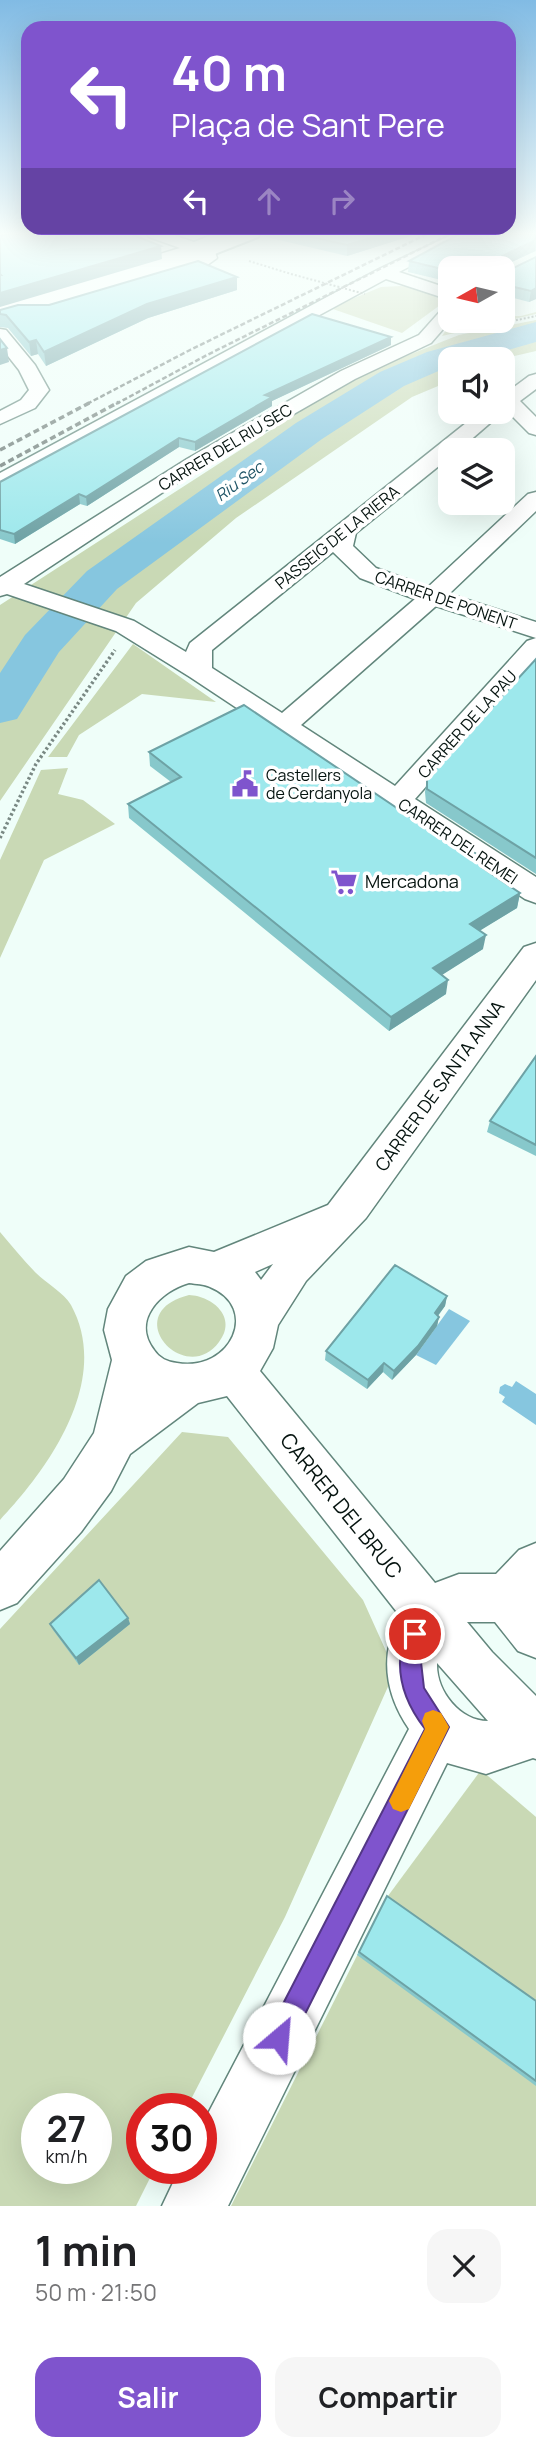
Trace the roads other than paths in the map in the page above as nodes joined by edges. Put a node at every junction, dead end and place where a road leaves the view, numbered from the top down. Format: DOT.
graph roads {
  1 [pos="2,337"];
  2 [pos="267,337"];
  3 [pos="427,337"];
  4 [pos="536,380"];
  5 [pos="515,396"];
  6 [pos="515,415"];
  7 [pos="0,418"];
  8 [pos="479,424"];
  9 [pos="536,429"];
  10 [pos="0,482"];
  11 [pos="536,499"];
  12 [pos="345,531"];
  13 [pos="4,586"];
  14 [pos="432,597"];
  15 [pos="536,630"];
  16 [pos="536,646"];
  17 [pos="199,671"];
  18 [pos="283,726"];
  19 [pos="398,801"];
  20 [pos="536,892"];
  21 [pos="536,955"];
  22 [pos="342,1215"];
  23 [pos="218,1269"];
  24 [pos="258,1319"];
  25 [pos="134,1358"];
  26 [pos="233,1371"];
  27 [pos="188,1385"];
  28 [pos="114,1438"];
  29 [pos="0,1586"];
  30 [pos="526,1599"];
  31 [pos="429,1615"];
  32 [pos="438,1727"];
  33 [pos="535,1729"];
  34 [pos="194,2206"];
  1 -- 7 [label="street"];
  2 -- 10 [label="street"];
  3 -- 13 [label="street, CARRER DEL RIU SEC"];
  4 -- 5 [label="street, PASSEIG DE LA RIERA"];
  6 -- 9 [label="street"];
  8 -- 12 [label="street, PASSEIG DE LA RIERA"];
  11 -- 14 [label="street"];
  12 -- 14 [label="street, CARRER DE PONENT"];
  12 -- 17 [label="street, PASSEIG DE LA RIERA"];
  13 -- 17 [label="street, CARRER DEL REMEI"];
  14 -- 15 [label="street, CARRER DE PONENT"];
  14 -- 18 [label="street"];
  16 -- 19 [label="street, CARRER DE LA PAU"];
  17 -- 18 [label="street, CARRER DEL REMEI"];
  18 -- 19 [label="street, CARRER DEL REMEI"];
  19 -- 20 [label="street, CARRER DEL REMEI"];
  21 -- 22 [label="street, CARRER DE SANTA ANNA"];
  22 -- 23 [label="street, CARRER DE SANTA ANNA"];
  22 -- 24 [label="street, CARRER DE SANTA ANNA"];
  23 -- 24 [label="street"];
  23 -- 25 [label="street"];
  24 -- 26 [label="street"];
  25 -- 27 [label="street"];
  25 -- 28 [label="street"];
  26 -- 27 [label="street"];
  26 -- 31 [label="street, CARRER DEL BRUC"];
  27 -- 28 [label="street"];
  28 -- 29 [label="street"];
  30 -- 31 [label="street"];
  31 -- 32 [label="street"];
  31 -- 33 [label="street, CARRER DEL BRUC"];
  32 -- 33 [label="street"];
  32 -- 34 [label="street"];
}
